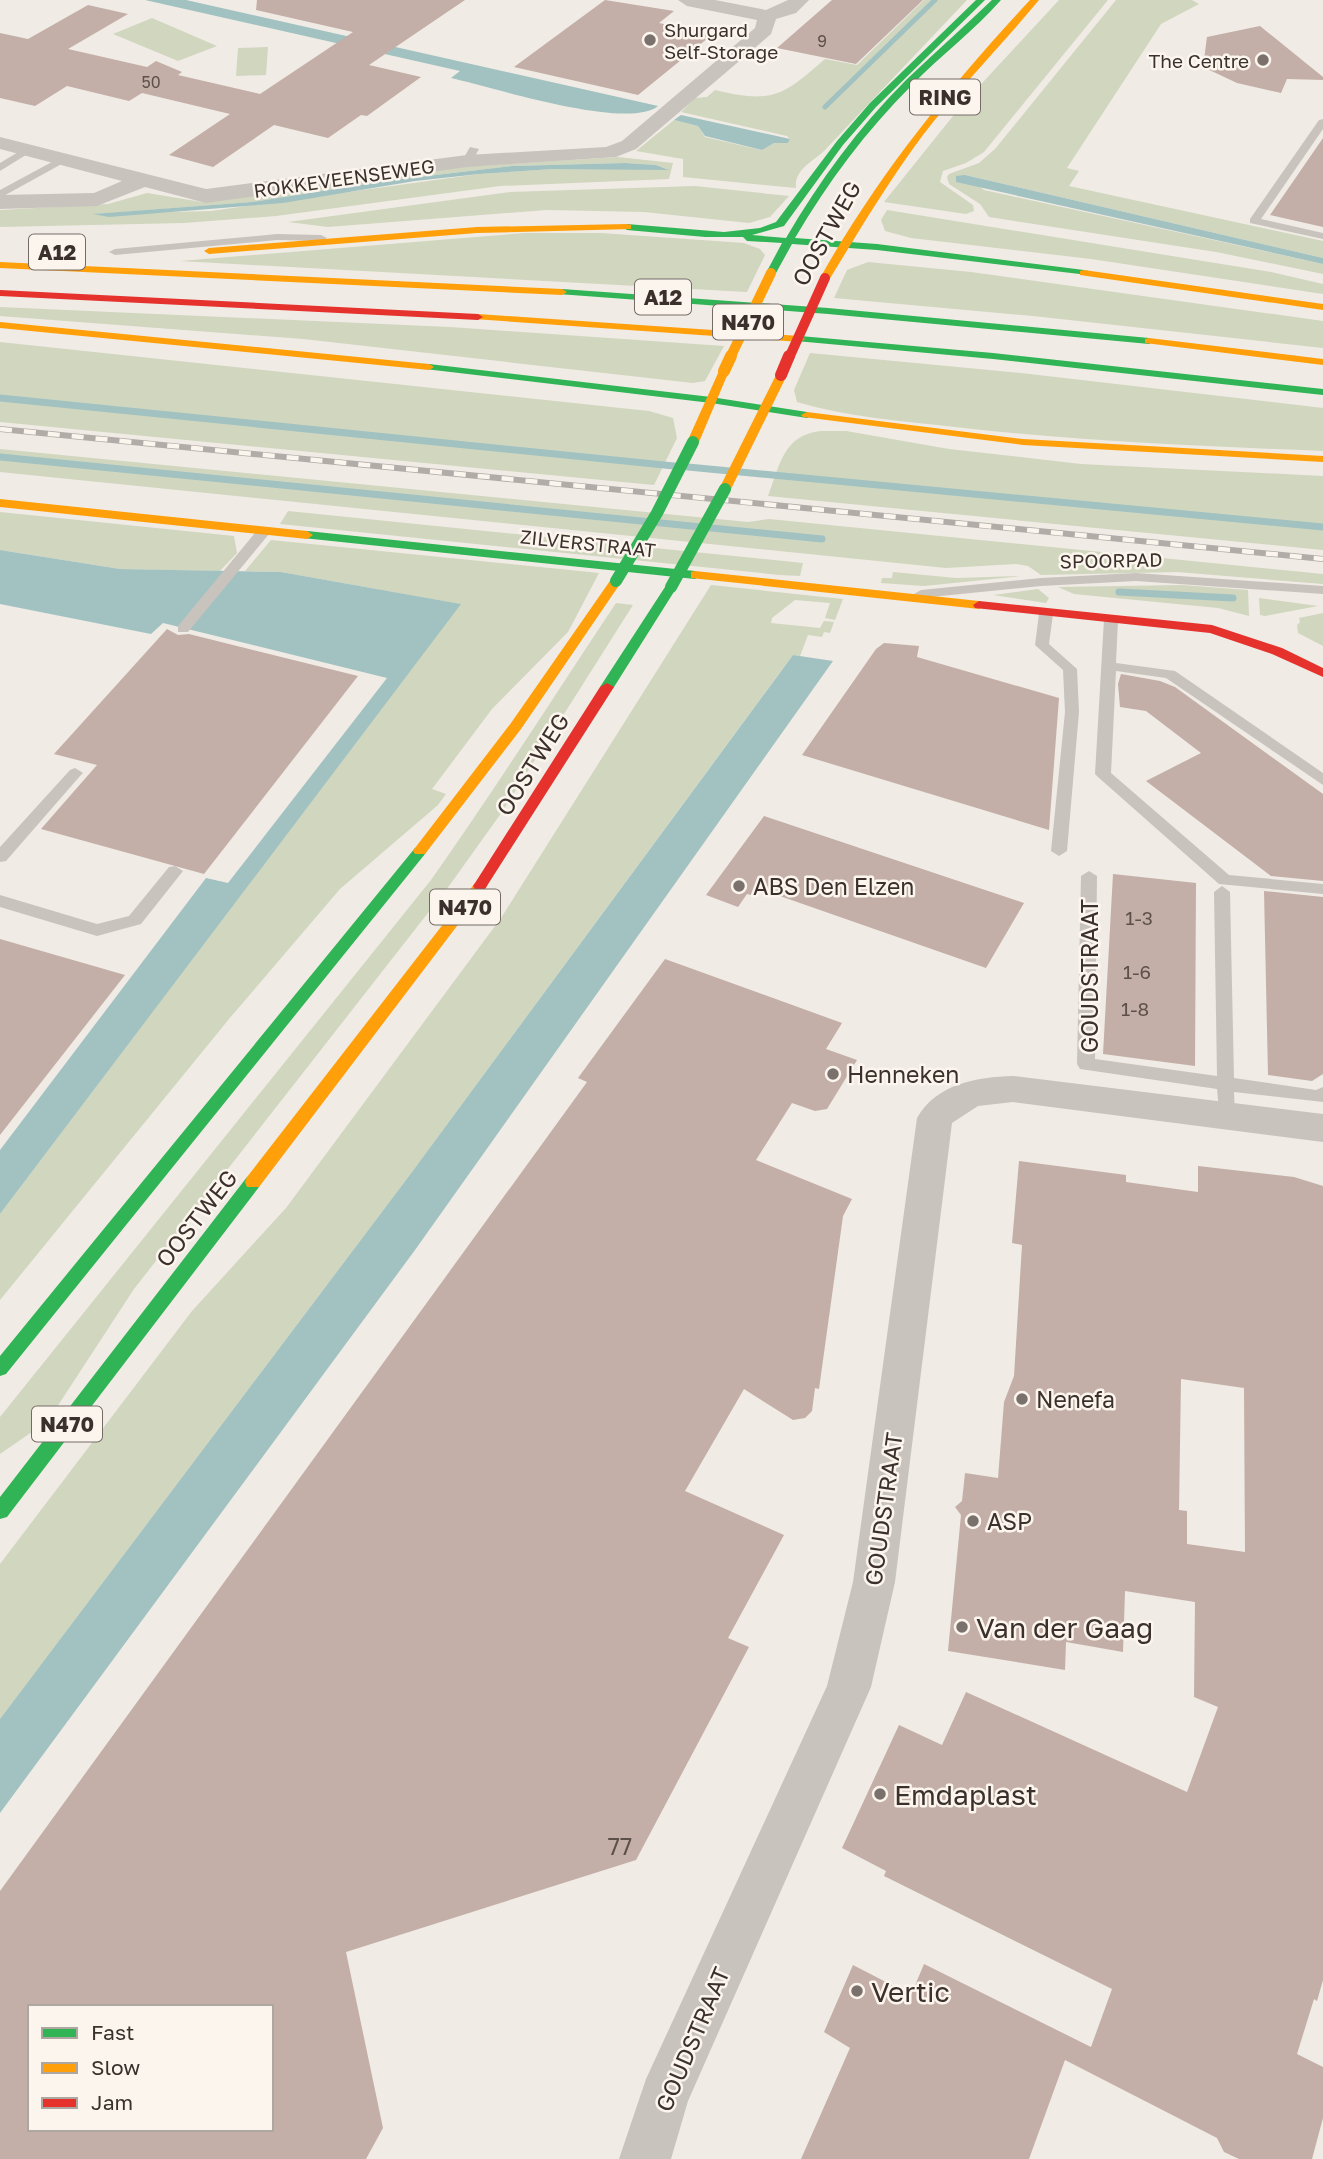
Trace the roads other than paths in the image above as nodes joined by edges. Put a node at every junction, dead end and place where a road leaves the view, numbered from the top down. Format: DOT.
graph roads {
  1 [pos="687,0"];
  2 [pos="800,0"];
  3 [pos="981,0"];
  4 [pos="997,0"];
  5 [pos="1035,2"];
  6 [pos="767,16"];
  7 [pos="1323,122"];
  8 [pos="0,143"];
  9 [pos="30,150"];
  10 [pos="63,159"];
  11 [pos="0,168"];
  12 [pos="143,180"];
  13 [pos="0,195"];
  14 [pos="0,202"];
  15 [pos="710,232"];
  16 [pos="1323,236"];
  17 [pos="787,243"];
  18 [pos="842,243"];
  19 [pos="0,251"];
  20 [pos="80,252"];
  21 [pos="109,252"];
  22 [pos="0,265"];
  23 [pos="0,293"];
  24 [pos="1323,307"];
  25 [pos="0,325"];
  26 [pos="1323,362"];
  27 [pos="1323,392"];
  28 [pos="711,400"];
  29 [pos="763,410"];
  30 [pos="1323,459"];
  31 [pos="0,503"];
  32 [pos="264,531"];
  33 [pos="1323,590"];
  34 [pos="900,596"];
  35 [pos="1046,614"];
  36 [pos="1111,619"];
  37 [pos="1172,627"];
  38 [pos="183,629"];
  39 [pos="1254,660"];
  40 [pos="1108,666"];
  41 [pos="1323,673"];
  42 [pos="75,773"];
  43 [pos="1323,779"];
  44 [pos="1059,851"];
  45 [pos="0,857"];
  46 [pos="175,871"];
  47 [pos="1089,876"];
  48 [pos="1323,889"];
  49 [pos="1222,892"];
  50 [pos="0,901"];
  51 [pos="1323,1094"];
  52 [pos="1226,1100"];
  53 [pos="1323,1128"];
  54 [pos="0,1369"];
  55 [pos="1,1508"];
  56 [pos="645,2159"];
  1 -- 6 [label="street"];
  2 -- 6 [label="street"];
  3 -- 15 [label="main road"];
  4 -- 17 [label="main road, OOSTWEG / RING"];
  5 -- 18 [label="main road, OOSTWEG / RING"];
  6 -- 12 [label="street, ROKKEVEENSEWEG"];
  7 -- 16 [label="lane"];
  8 -- 9 [label="street, ROKKEVEENSEWEG"];
  9 -- 10 [label="street, ROKKEVEENSEWEG"];
  9 -- 11 [label="lane"];
  10 -- 12 [label="street, ROKKEVEENSEWEG"];
  10 -- 13 [label="lane"];
  12 -- 14 [label="street"];
  15 -- 17 [label="main road, A12"];
  15 -- 21 [label="main road, A12"];
  17 -- 18 [label="main road, A12"];
  17 -- 28 [label="main road, OOSTWEG / N470, bridge"];
  18 -- 24 [label="main road, A12"];
  18 -- 29 [label="main road, OOSTWEG / N470, bridge"];
  19 -- 20 [label="main road, A12"];
  22 -- 26 [label="main road, A12"];
  23 -- 27 [label="main road, A12"];
  25 -- 28 [label="main road"];
  28 -- 29 [label="main road"];
  28 -- 54 [label="main road, OOSTWEG / N470, bridge"];
  29 -- 30 [label="main road"];
  29 -- 55 [label="main road, OOSTWEG / N470, bridge"];
  31 -- 32 [label="main road, ZILVERSTRAAT"];
  32 -- 34 [label="main road, ZILVERSTRAAT"];
  32 -- 38 [label="lane"];
  33 -- 34 [label="lane, SPOORPAD"];
  34 -- 35 [label="main road, ZILVERSTRAAT"];
  35 -- 36 [label="main road, ZILVERSTRAAT"];
  35 -- 44 [label="lane"];
  36 -- 37 [label="main road, ZILVERSTRAAT"];
  36 -- 40 [label="lane"];
  37 -- 39 [label="main road, ZILVERSTRAAT"];
  37 -- 41 [label="main road, ZILVERSTRAAT"];
  40 -- 43 [label="lane"];
  40 -- 48 [label="lane"];
  42 -- 45 [label="lane"];
  46 -- 50 [label="lane"];
  47 -- 52 [label="lane, GOUDSTRAAT"];
  49 -- 52 [label="lane"];
  51 -- 52 [label="lane, GOUDSTRAAT"];
  52 -- 53 [label="street, GOUDSTRAAT"];
  52 -- 56 [label="street, GOUDSTRAAT"];
}
